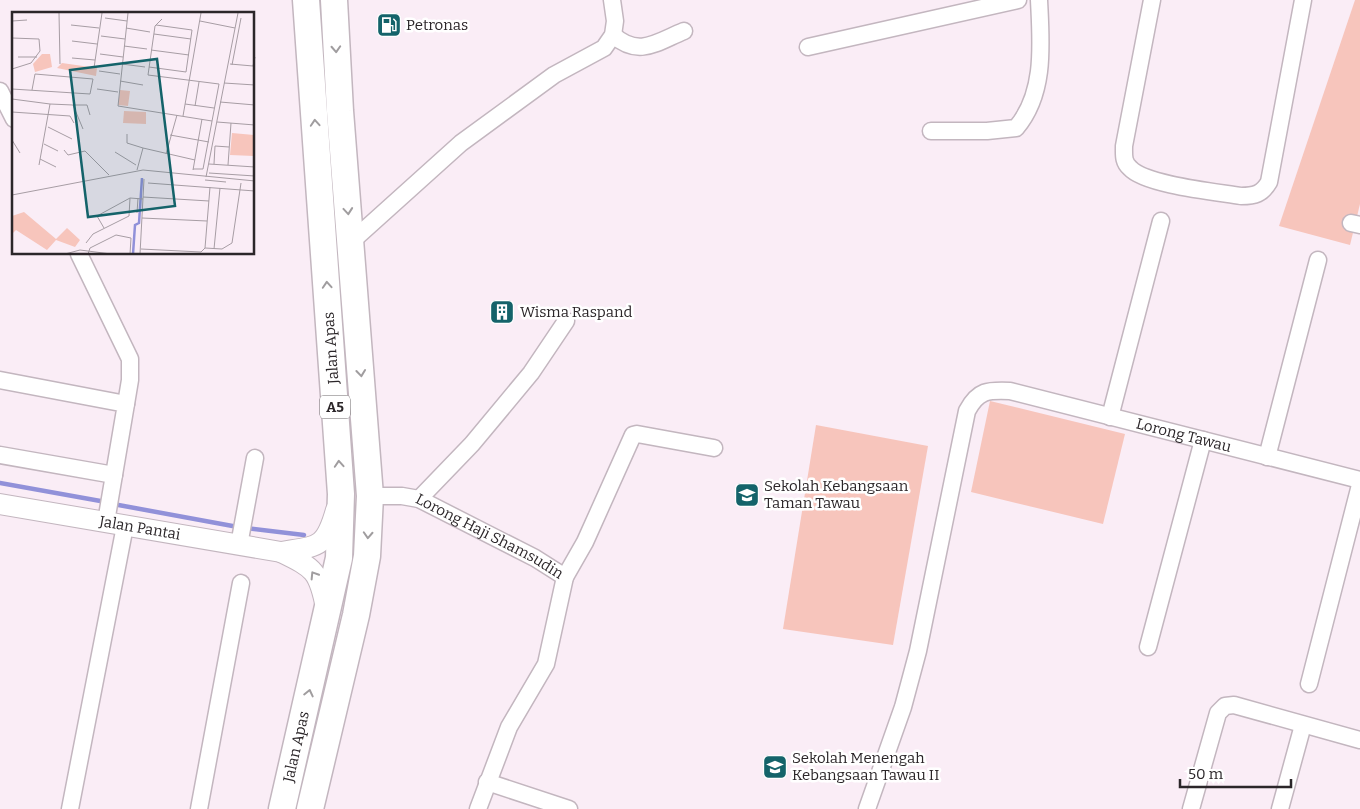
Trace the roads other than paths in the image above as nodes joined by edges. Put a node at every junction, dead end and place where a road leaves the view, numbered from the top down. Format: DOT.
graph roads {
  1 [pos="306,0"];
  2 [pos="334,0"];
  3 [pos="612,0"];
  4 [pos="1018,0"];
  5 [pos="1040,0"];
  6 [pos="1152,0"];
  7 [pos="1302,0"];
  8 [pos="684,31"];
  9 [pos="613,35"];
  10 [pos="808,47"];
  11 [pos="0,91"];
  12 [pos="12,115"];
  13 [pos="931,131"];
  14 [pos="1161,221"];
  15 [pos="351,242"];
  16 [pos="79,255"];
  17 [pos="1318,260"];
  18 [pos="566,321"];
  19 [pos="0,380"];
  20 [pos="126,404"];
  21 [pos="1110,417"];
  22 [pos="1203,440"];
  23 [pos="714,448"];
  24 [pos="0,455"];
  25 [pos="1267,457"];
  26 [pos="255,458"];
  27 [pos="1360,480"];
  28 [pos="112,482"];
  29 [pos="1360,485"];
  30 [pos="341,494"];
  31 [pos="370,496"];
  32 [pos="419,500"];
  33 [pos="0,504"];
  34 [pos="113,520"];
  35 [pos="240,540"];
  36 [pos="281,552"];
  37 [pos="566,577"];
  38 [pos="241,583"];
  39 [pos="328,614"];
  40 [pos="1148,647"];
  41 [pos="1309,684"];
  42 [pos="1303,725"];
  43 [pos="1360,740"];
  44 [pos="487,782"];
  45 [pos="70,809"];
  46 [pos="199,809"];
  47 [pos="282,809"];
  48 [pos="310,809"];
  49 [pos="478,809"];
  50 [pos="569,809"];
  51 [pos="867,809"];
  52 [pos="1190,809"];
  53 [pos="1280,809"];
  30 -- 1 [label="highway, Jalan Apas / A5, one-way"];
  2 -- 15 [label="highway, Jalan Apas / A5, one-way"];
  3 -- 9 [label="street"];
  4 -- 10 [label="street"];
  5 -- 13 [label="street"];
  6 -- 7 [label="street"];
  8 -- 9 [label="street"];
  9 -- 15 [label="street"];
  11 -- 12 [label="street"];
  14 -- 21 [label="street"];
  15 -- 31 [label="highway, Jalan Apas / A5, one-way"];
  16 -- 20 [label="street"];
  17 -- 25 [label="street"];
  18 -- 32 [label="street"];
  19 -- 20 [label="street"];
  20 -- 28 [label="street"];
  21 -- 22 [label="street, Lorong Tawau"];
  21 -- 51 [label="street, Lorong Tawau"];
  22 -- 25 [label="street, Lorong Tawau"];
  22 -- 40 [label="street"];
  23 -- 37 [label="street"];
  24 -- 28 [label="street"];
  25 -- 27 [label="street, Lorong Tawau"];
  26 -- 35 [label="street"];
  28 -- 34 [label="street"];
  29 -- 41 [label="street"];
  30 -- 36 [label="street"];
  30 -- 39 [label="highway, Jalan Apas / A5"];
  31 -- 32 [label="street, Lorong Haji Shamsudin"];
  31 -- 48 [label="highway, Jalan Apas / A5, one-way"];
  32 -- 37 [label="street, Lorong Haji Shamsudin"];
  33 -- 34 [label="street, Jalan Pantai"];
  34 -- 35 [label="street, Jalan Pantai"];
  34 -- 45 [label="street"];
  35 -- 36 [label="street, Jalan Pantai"];
  39 -- 36 [label="street, one-way"];
  37 -- 44 [label="street, Lorong Haji Shamsudin"];
  38 -- 46 [label="street"];
  47 -- 39 [label="highway, Jalan Apas / A5, one-way"];
  42 -- 43 [label="street"];
  42 -- 52 [label="street"];
  42 -- 53 [label="street"];
  44 -- 49 [label="street, Lorong Haji Shamsudin"];
  44 -- 50 [label="street"];
}
